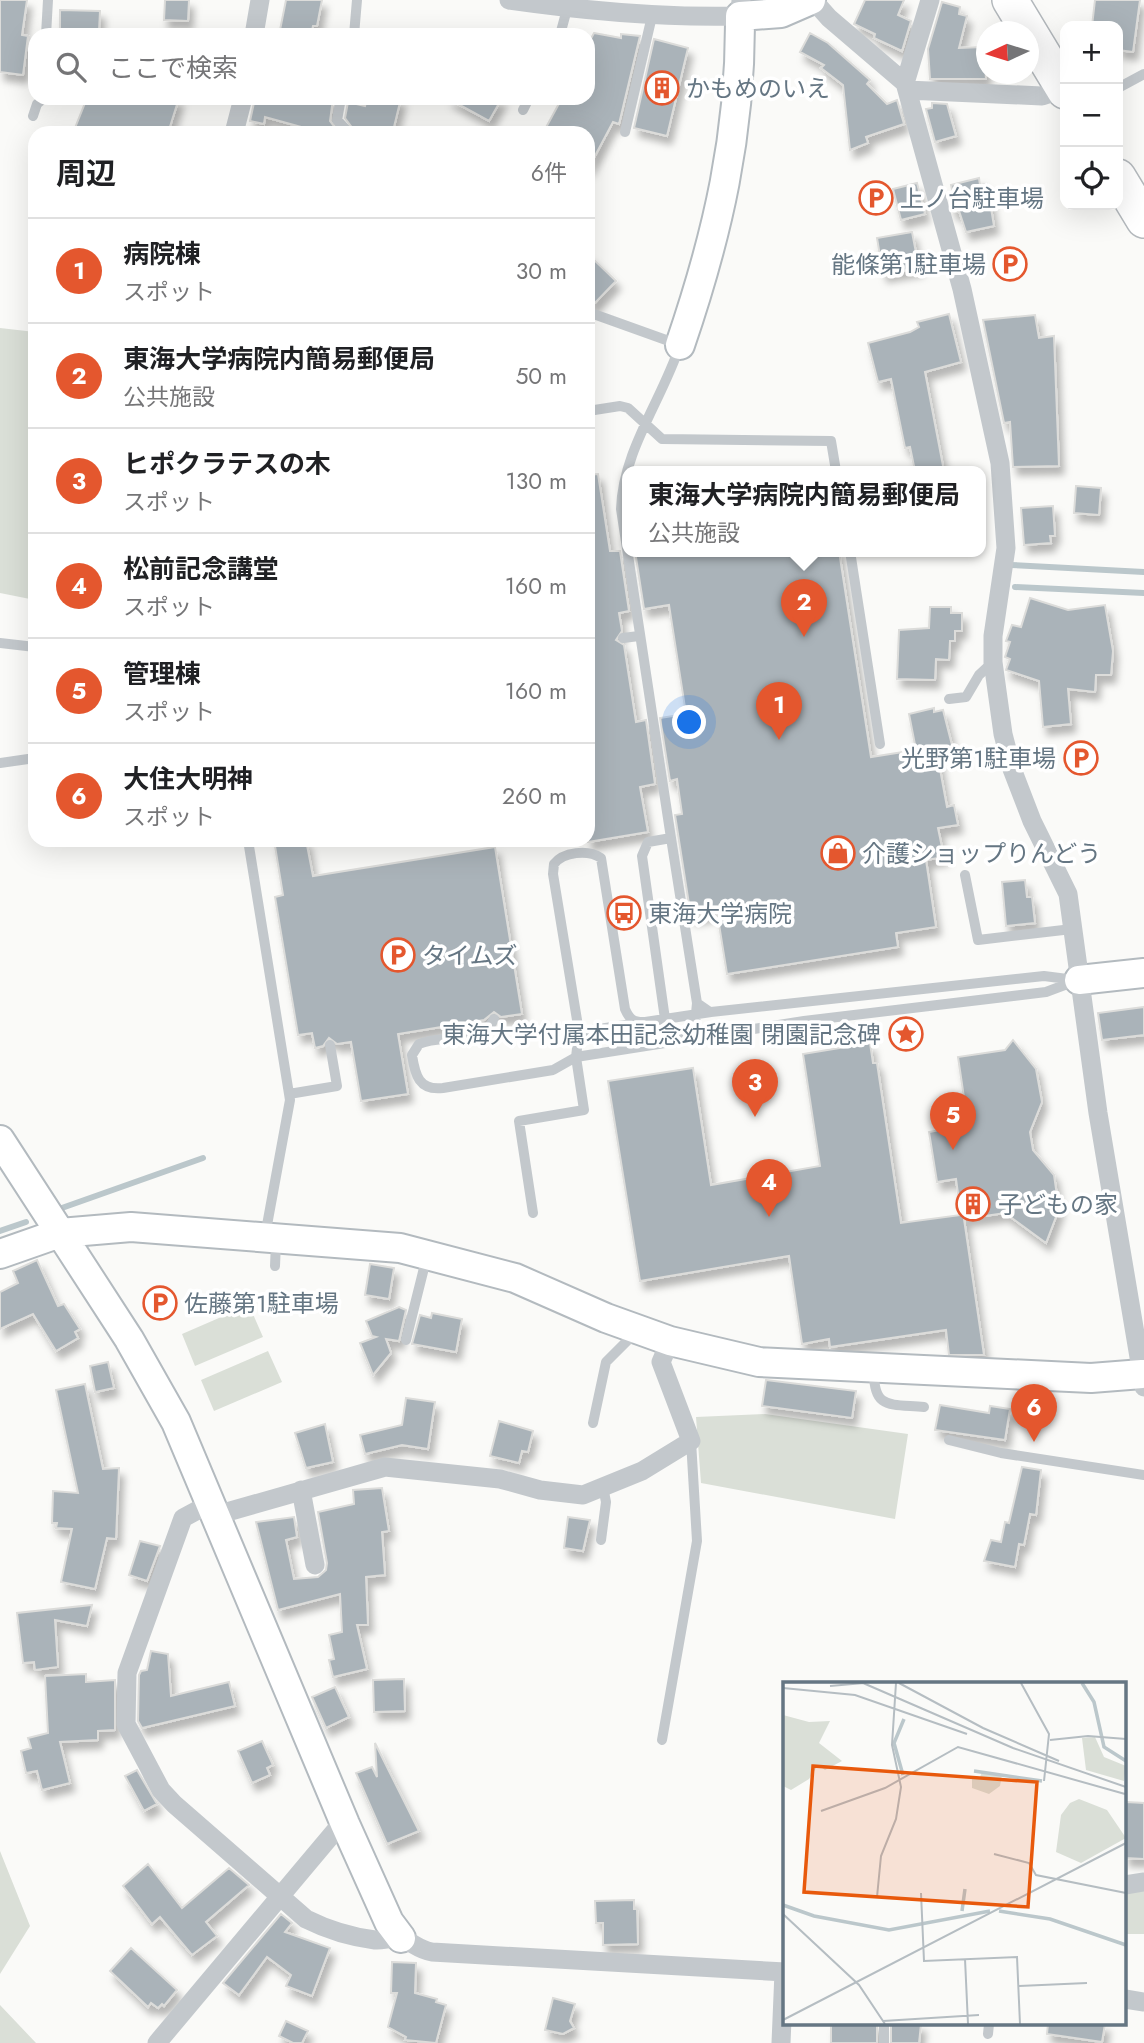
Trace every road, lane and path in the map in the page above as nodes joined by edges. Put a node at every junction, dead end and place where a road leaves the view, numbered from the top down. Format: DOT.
graph roads {
  1 [pos="48,0"];
  2 [pos="260,0"];
  3 [pos="357,0"];
  4 [pos="509,0"];
  5 [pos="812,0"];
  6 [pos="930,0"];
  7 [pos="1010,0"];
  8 [pos="740,8"];
  9 [pos="567,9"];
  10 [pos="652,16"];
  11 [pos="46,28"];
  12 [pos="255,28"];
  13 [pos="355,28"];
  14 [pos="563,28"];
  15 [pos="1144,74"];
  16 [pos="1061,84"];
  17 [pos="1123,85"];
  18 [pos="906,87"];
  19 [pos="1060,91"];
  20 [pos="37,105"];
  21 [pos="241,105"];
  22 [pos="340,105"];
  23 [pos="526,105"];
  24 [pos="523,110"];
  25 [pos="33,116"];
  26 [pos="236,126"];
  27 [pos="343,126"];
  28 [pos="625,132"];
  29 [pos="1123,185"];
  30 [pos="1144,220"];
  31 [pos="595,315"];
  32 [pos="680,345"];
  33 [pos="595,410"];
  34 [pos="646,426"];
  35 [pos="629,466"];
  36 [pos="835,466"];
  37 [pos="628,557"];
  38 [pos="851,557"];
  39 [pos="639,636"];
  40 [pos="623,638"];
  41 [pos="0,643"];
  42 [pos="28,646"];
  43 [pos="993,662"];
  44 [pos="949,699"];
  45 [pos="880,744"];
  46 [pos="28,759"];
  47 [pos="0,763"];
  48 [pos="671,838"];
  49 [pos="249,847"];
  50 [pos="965,875"];
  51 [pos="1072,929"];
  52 [pos="1144,973"];
  53 [pos="1079,980"];
  54 [pos="697,1003"];
  55 [pos="711,1012"];
  56 [pos="696,1014"];
  57 [pos="494,1019"];
  58 [pos="665,1019"];
  59 [pos="643,1022"];
  60 [pos="579,1032"];
  61 [pos="688,1038"];
  62 [pos="330,1045"];
  63 [pos="576,1057"];
  64 [pos="289,1094"];
  65 [pos="0,1140"];
  66 [pos="533,1213"];
  67 [pos="60,1233"];
  68 [pos="270,1237"];
  69 [pos="427,1253"];
  70 [pos="0,1254"];
  71 [pos="275,1266"];
  72 [pos="638,1331"];
  73 [pos="406,1340"];
  74 [pos="670,1341"];
  75 [pos="874,1369"];
  76 [pos="1143,1381"];
  77 [pos="924,1407"];
  78 [pos="593,1423"];
  79 [pos="949,1440"];
  80 [pos="691,1441"];
  81 [pos="1144,1475"];
  82 [pos="603,1487"];
  83 [pos="301,1490"];
  84 [pos="211,1510"];
  85 [pos="601,1540"];
  86 [pos="315,1565"];
  87 [pos="662,1740"];
  88 [pos="345,1824"];
  89 [pos="1144,1882"];
  90 [pos="1126,1885"];
  91 [pos="280,1895"];
  92 [pos="401,1938"];
  93 [pos="783,1972"];
  94 [pos="1126,1999"];
  95 [pos="1144,2002"];
  96 [pos="783,2008"];
  97 [pos="884,2025"];
  98 [pos="157,2043"];
  99 [pos="781,2043"];
  100 [pos="884,2043"];
  1 -- 11 [label="lane"];
  2 -- 12 [label="street"];
  3 -- 13 [label="lane"];
  4 -- 9 [label="street"];
  5 -- 8 [label="street"];
  5 -- 18 [label="street"];
  6 -- 18 [label="street"];
  7 -- 16 [label="highway"];
  8 -- 10 [label="street"];
  8 -- 32 [label="street"];
  9 -- 10 [label="street"];
  9 -- 14 [label="lane"];
  10 -- 28 [label="lane"];
  15 -- 17 [label="lane"];
  18 -- 19 [label="street"];
  18 -- 43 [label="street"];
  20 -- 25 [label="lane"];
  21 -- 26 [label="street"];
  22 -- 27 [label="lane"];
  23 -- 24 [label="lane"];
  29 -- 30 [label="highway"];
  31 -- 32 [label="lane"];
  32 -- 34 [label="lane"];
  33 -- 34 [label="lane"];
  34 -- 35 [label="lane"];
  34 -- 36 [label="lane"];
  37 -- 39 [label="lane"];
  38 -- 45 [label="lane"];
  39 -- 40 [label="lane"];
  39 -- 48 [label="lane"];
  41 -- 42 [label="lane"];
  43 -- 44 [label="lane"];
  43 -- 51 [label="street"];
  46 -- 47 [label="lane"];
  48 -- 54 [label="lane"];
  48 -- 58 [label="lane"];
  49 -- 64 [label="lane"];
  50 -- 51 [label="lane"];
  51 -- 53 [label="street"];
  52 -- 53 [label="street"];
  53 -- 55 [label="lane"];
  53 -- 61 [label="lane"];
  53 -- 76 [label="street"];
  54 -- 55 [label="lane"];
  54 -- 56 [label="lane"];
  55 -- 56 [label="lane"];
  56 -- 58 [label="lane"];
  56 -- 61 [label="lane"];
  57 -- 63 [label="lane"];
  58 -- 59 [label="lane"];
  58 -- 61 [label="lane"];
  59 -- 60 [label="lane"];
  59 -- 60 [label="lane"];
  60 -- 63 [label="lane"];
  61 -- 63 [label="lane"];
  62 -- 64 [label="lane"];
  63 -- 66 [label="lane"];
  64 -- 68 [label="lane"];
  65 -- 67 [label="street"];
  67 -- 68 [label="street"];
  67 -- 70 [label="street"];
  67 -- 84 [label="street"];
  68 -- 69 [label="street"];
  68 -- 71 [label="lane"];
  69 -- 72 [label="street"];
  69 -- 73 [label="lane"];
  72 -- 74 [label="street"];
  72 -- 78 [label="lane"];
  74 -- 75 [label="street"];
  74 -- 80 [label="street"];
  75 -- 76 [label="street"];
  75 -- 77 [label="lane"];
  79 -- 81 [label="lane"];
  80 -- 82 [label="street"];
  80 -- 87 [label="lane"];
  82 -- 83 [label="street"];
  82 -- 85 [label="lane"];
  83 -- 84 [label="street"];
  83 -- 86 [label="street"];
  84 -- 88 [label="street"];
  84 -- 91 [label="street"];
  88 -- 91 [label="street"];
  88 -- 92 [label="street"];
  89 -- 90 [label="street"];
  91 -- 92 [label="street"];
  91 -- 98 [label="street"];
  92 -- 93 [label="street"];
  94 -- 95 [label="street"];
  96 -- 99 [label="street"];
  97 -- 100 [label="lane"];
}
